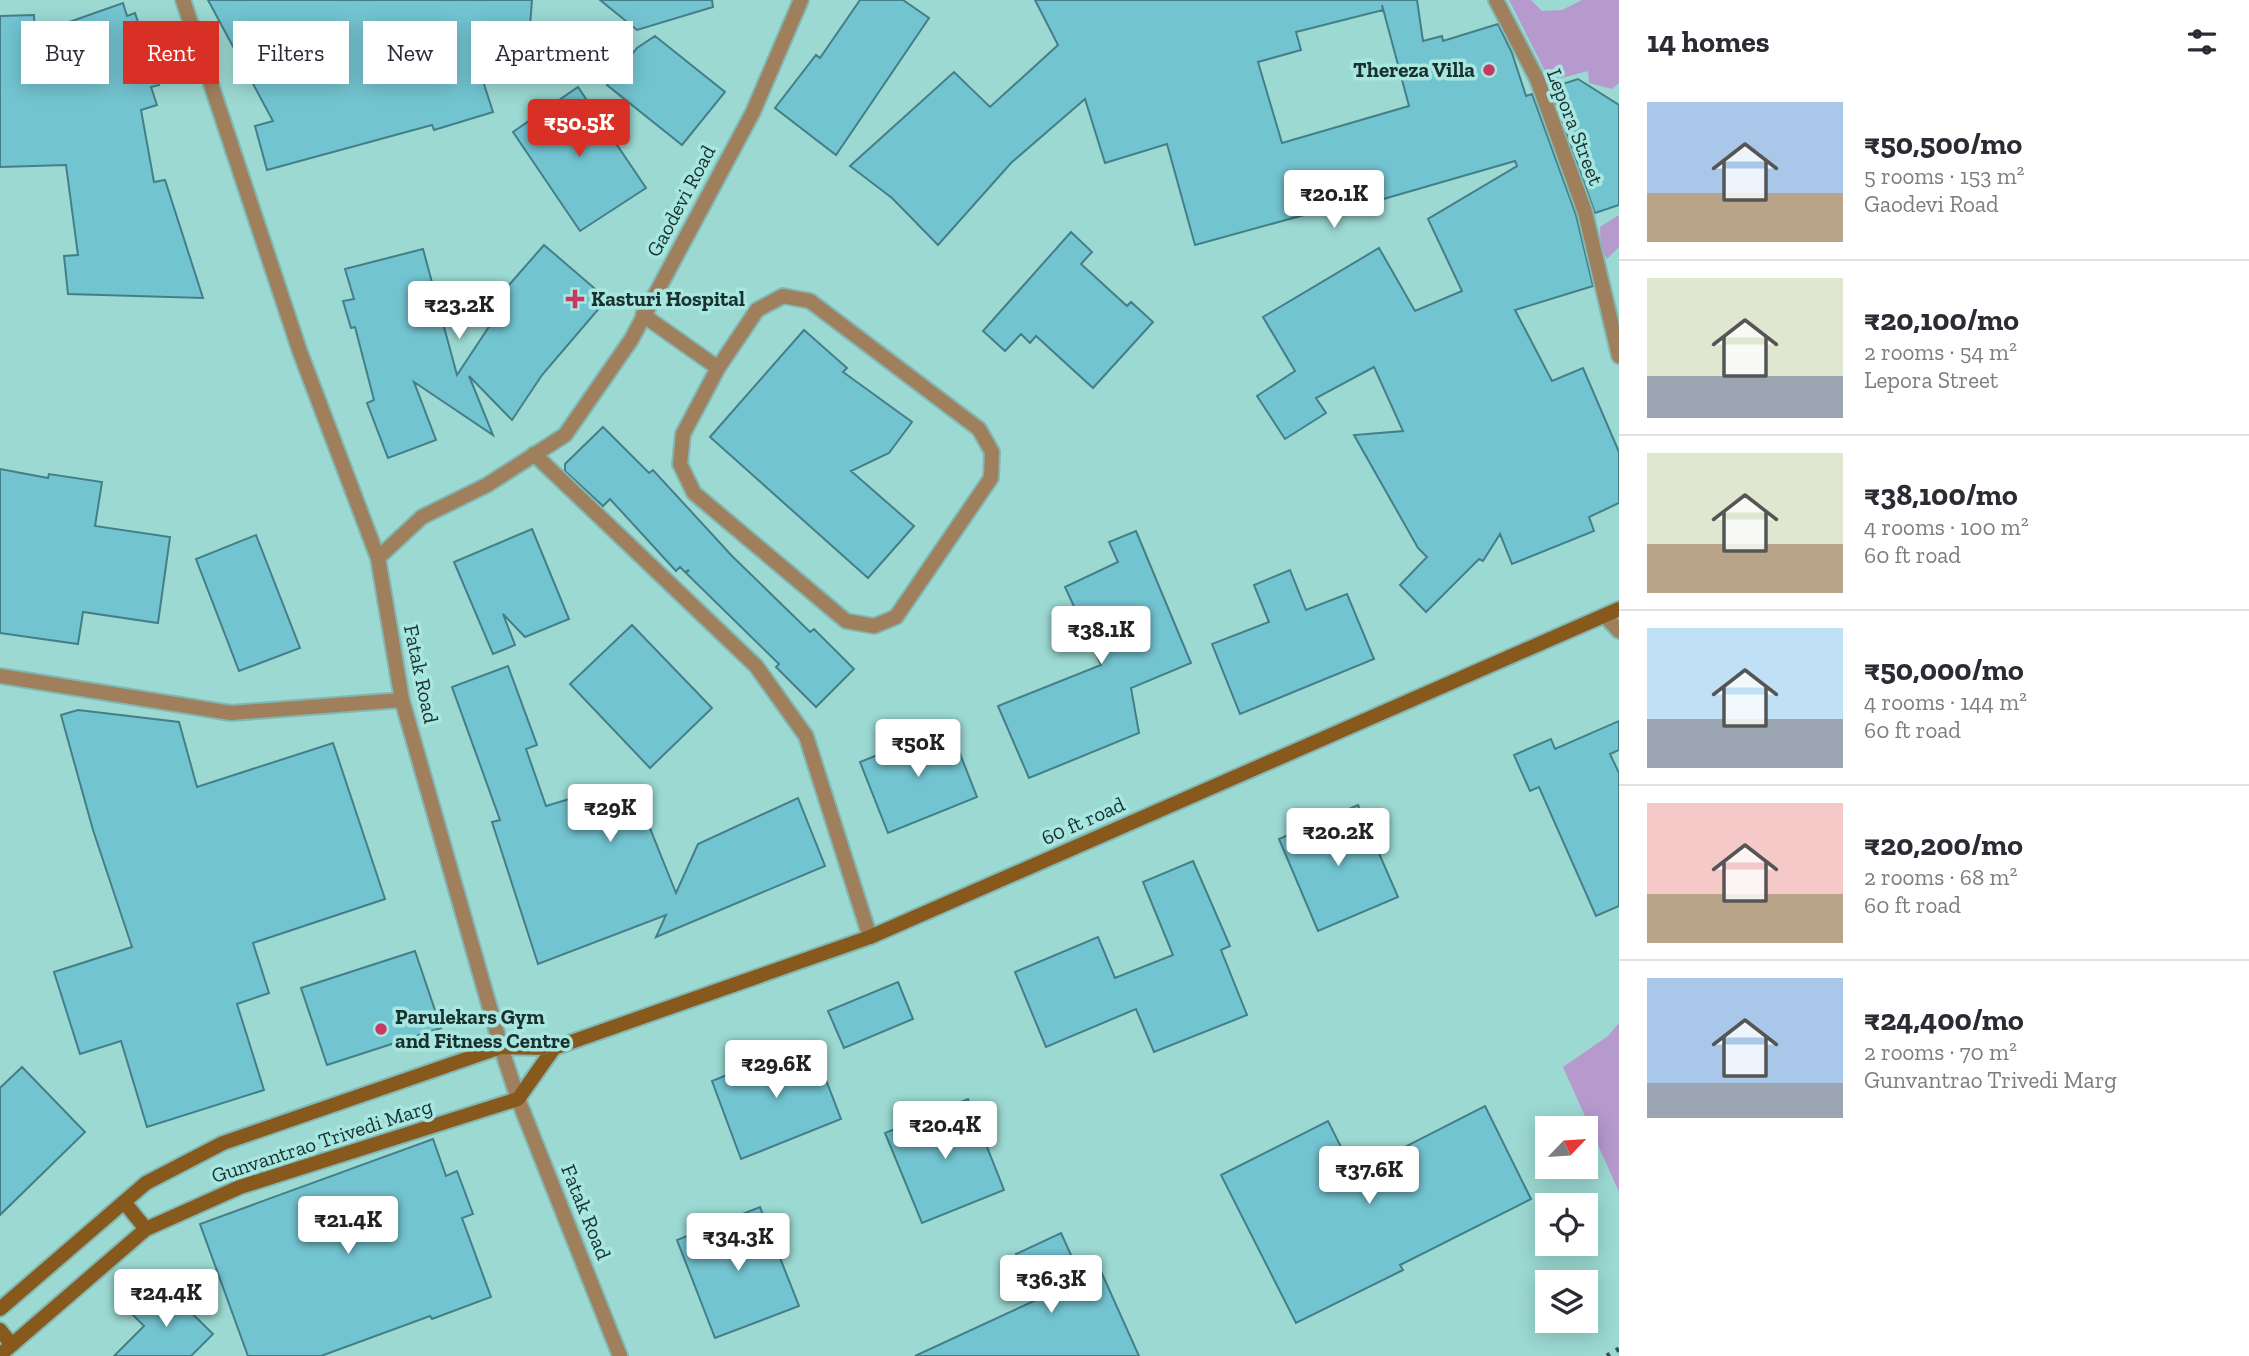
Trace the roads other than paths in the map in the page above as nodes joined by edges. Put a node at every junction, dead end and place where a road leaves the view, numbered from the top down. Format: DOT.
graph roads {
  1 [pos="183,0"];
  2 [pos="801,0"];
  3 [pos="1496,0"];
  4 [pos="643,315"];
  5 [pos="1619,356"];
  6 [pos="718,368"];
  7 [pos="534,454"];
  8 [pos="378,558"];
  9 [pos="1619,609"];
  10 [pos="1605,616"];
  11 [pos="1619,631"];
  12 [pos="0,676"];
  13 [pos="402,700"];
  14 [pos="870,937"];
  15 [pos="501,1048"];
  16 [pos="554,1048"];
  17 [pos="518,1099"];
  18 [pos="124,1202"];
  19 [pos="146,1228"];
  20 [pos="0,1309"];
  21 [pos="0,1330"];
  22 [pos="12,1345"];
  23 [pos="0,1355"];
  24 [pos="620,1356"];
  1 -- 8 [label="street, Fatak Road"];
  2 -- 4 [label="street, Gaodevi Road"];
  3 -- 5 [label="street, Lepora Street"];
  4 -- 6 [label="street"];
  4 -- 7 [label="street, Gaodevi Road"];
  6 -- 6 [label="street"];
  7 -- 8 [label="street, Gaodevi Road"];
  7 -- 14 [label="street"];
  8 -- 13 [label="street, Fatak Road"];
  9 -- 10 [label="street, 60 ft road"];
  10 -- 11 [label="street"];
  10 -- 14 [label="street, 60 ft road"];
  12 -- 13 [label="street"];
  13 -- 15 [label="street, Fatak Road"];
  14 -- 16 [label="street, 60 ft road"];
  15 -- 16 [label="street, 60 ft road"];
  15 -- 17 [label="street, Fatak Road"];
  15 -- 18 [label="street, 60 ft road"];
  16 -- 17 [label="street"];
  17 -- 19 [label="street, Gunvantrao Trivedi Marg"];
  17 -- 24 [label="street, Fatak Road"];
  18 -- 19 [label="street"];
  18 -- 20 [label="street, 60 ft road"];
  19 -- 22 [label="street, Gunvantrao Trivedi Marg"];
  21 -- 22 [label="street"];
  22 -- 23 [label="street, Gunvantrao Trivedi Marg"];
}
